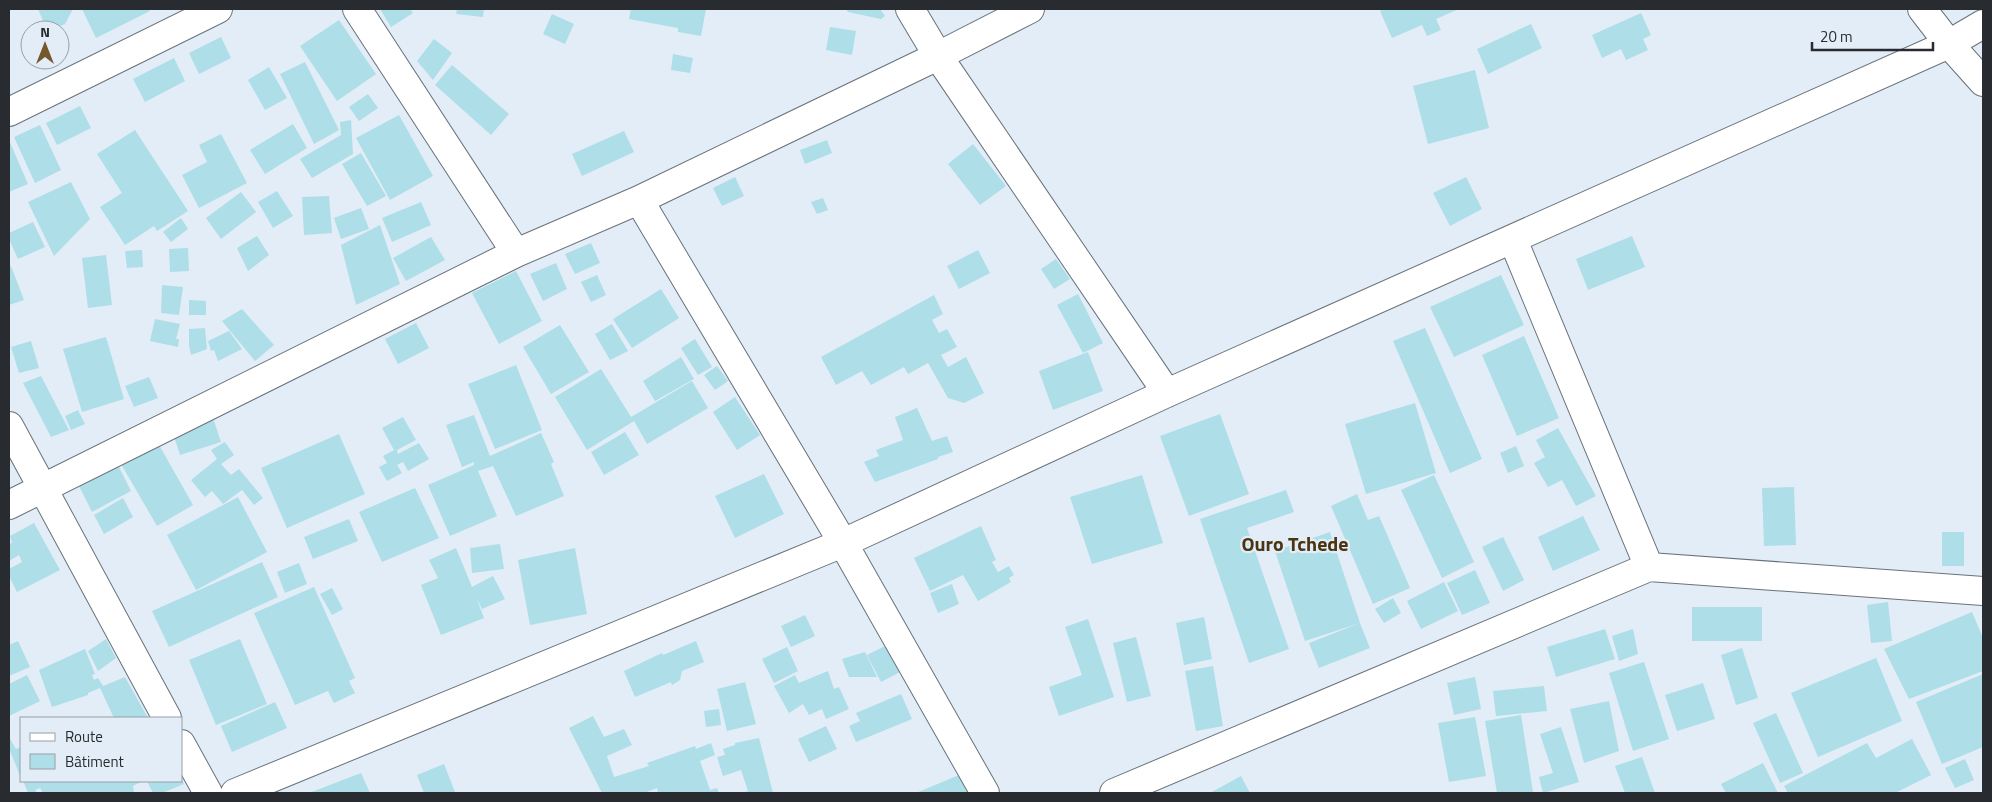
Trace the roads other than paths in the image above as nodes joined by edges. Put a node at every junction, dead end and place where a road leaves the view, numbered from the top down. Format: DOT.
graph roads {
  1 [pos="218,9"];
  2 [pos="356,9"];
  3 [pos="910,9"];
  4 [pos="1030,9"];
  5 [pos="1922,9"];
  6 [pos="1983,24"];
  7 [pos="1949,44"];
  8 [pos="938,56"];
  9 [pos="1983,82"];
  10 [pos="9,112"];
  11 [pos="640,200"];
  12 [pos="1513,240"];
  13 [pos="516,252"];
  14 [pos="1167,394"];
  15 [pos="9,426"];
  16 [pos="42,488"];
  17 [pos="9,504"];
  18 [pos="843,543"];
  19 [pos="1649,567"];
  20 [pos="1983,591"];
  21 [pos="167,717"];
  22 [pos="182,746"];
  23 [pos="208,793"];
  24 [pos="235,793"];
  25 [pos="985,793"];
  26 [pos="1114,793"];
  1 -- 10 [label="street"];
  2 -- 13 [label="street"];
  3 -- 8 [label="street"];
  4 -- 8 [label="street"];
  5 -- 7 [label="street"];
  6 -- 7 [label="street"];
  7 -- 9 [label="street"];
  7 -- 12 [label="street"];
  8 -- 11 [label="street"];
  8 -- 14 [label="street"];
  11 -- 13 [label="street"];
  11 -- 18 [label="street"];
  12 -- 14 [label="street"];
  12 -- 19 [label="street"];
  13 -- 16 [label="street"];
  14 -- 18 [label="street"];
  15 -- 16 [label="street"];
  16 -- 17 [label="street"];
  16 -- 21 [label="street"];
  18 -- 24 [label="street"];
  18 -- 25 [label="street"];
  19 -- 20 [label="street"];
  19 -- 26 [label="street"];
  22 -- 23 [label="street"];
}
